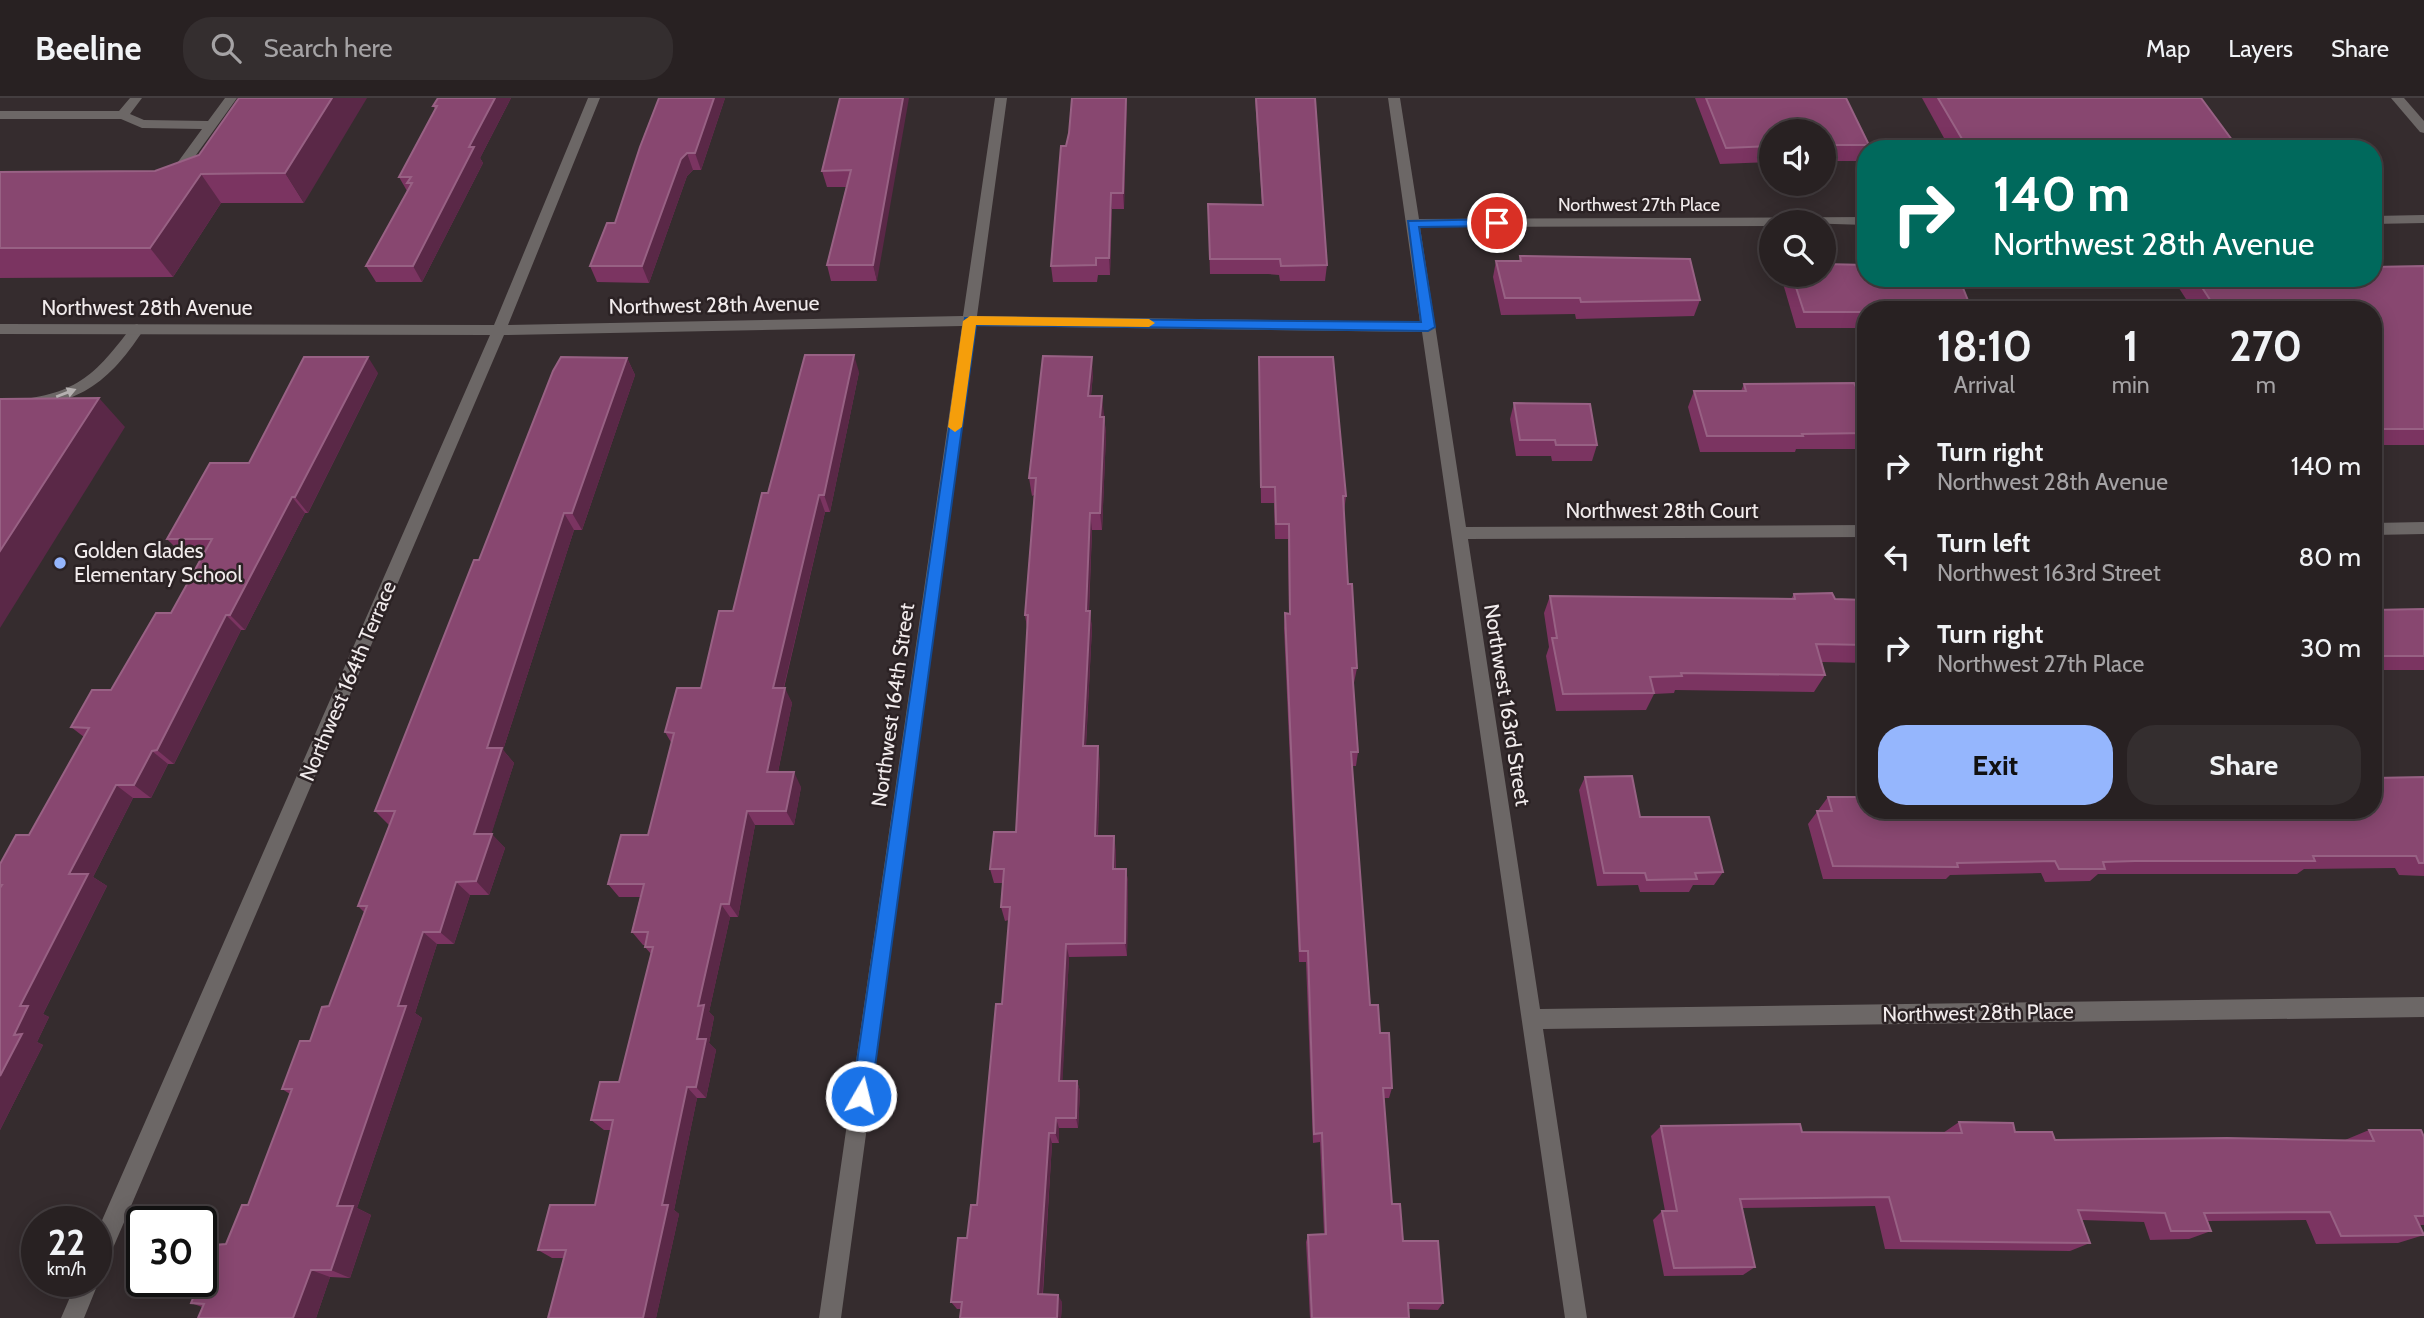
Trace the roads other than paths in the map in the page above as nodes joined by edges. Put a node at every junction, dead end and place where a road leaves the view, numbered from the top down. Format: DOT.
graph roads {
  1 [pos="135,98"];
  2 [pos="231,98"];
  3 [pos="594,98"];
  4 [pos="1001,98"];
  5 [pos="1394,98"];
  6 [pos="2397,98"];
  7 [pos="0,115"];
  8 [pos="123,115"];
  9 [pos="212,125"];
  10 [pos="2424,129"];
  11 [pos="160,177"];
  12 [pos="2424,219"];
  13 [pos="2382,220"];
  14 [pos="1857,222"];
  15 [pos="1412,223"];
  16 [pos="970,321"];
  17 [pos="1428,327"];
  18 [pos="0,329"];
  19 [pos="137,329"];
  20 [pos="499,330"];
  21 [pos="0,407"];
  22 [pos="2424,528"];
  23 [pos="2382,529"];
  24 [pos="1857,531"];
  25 [pos="1459,533"];
  26 [pos="2424,1007"];
  27 [pos="1532,1019"];
  28 [pos="112,1224"];
  29 [pos="81,1297"];
  30 [pos="72,1318"];
  31 [pos="830,1318"];
  32 [pos="1576,1318"];
  1 -- 8 [label="street"];
  2 -- 9 [label="street"];
  3 -- 20 [label="street, Northwest 164th Terrace"];
  4 -- 16 [label="street, Northwest 164th Street"];
  5 -- 15 [label="street, Northwest 163rd Street"];
  6 -- 10 [label="street"];
  7 -- 8 [label="street"];
  8 -- 9 [label="street"];
  9 -- 11 [label="street"];
  12 -- 13 [label="street"];
  14 -- 15 [label="street, Northwest 27th Place"];
  15 -- 17 [label="street, Northwest 163rd Street"];
  16 -- 17 [label="street, Northwest 28th Avenue"];
  16 -- 20 [label="street, Northwest 28th Avenue"];
  16 -- 31 [label="street, Northwest 164th Street"];
  17 -- 25 [label="street, Northwest 163rd Street"];
  18 -- 19 [label="street, Northwest 28th Avenue"];
  19 -- 20 [label="street, Northwest 28th Avenue"];
  21 -- 19 [label="street, one-way"];
  20 -- 28 [label="street, Northwest 164th Terrace"];
  22 -- 23 [label="street"];
  24 -- 25 [label="street, Northwest 28th Court"];
  25 -- 27 [label="street, Northwest 163rd Street"];
  26 -- 27 [label="street, Northwest 28th Place"];
  27 -- 32 [label="street, Northwest 163rd Street"];
  29 -- 30 [label="street"];
}
